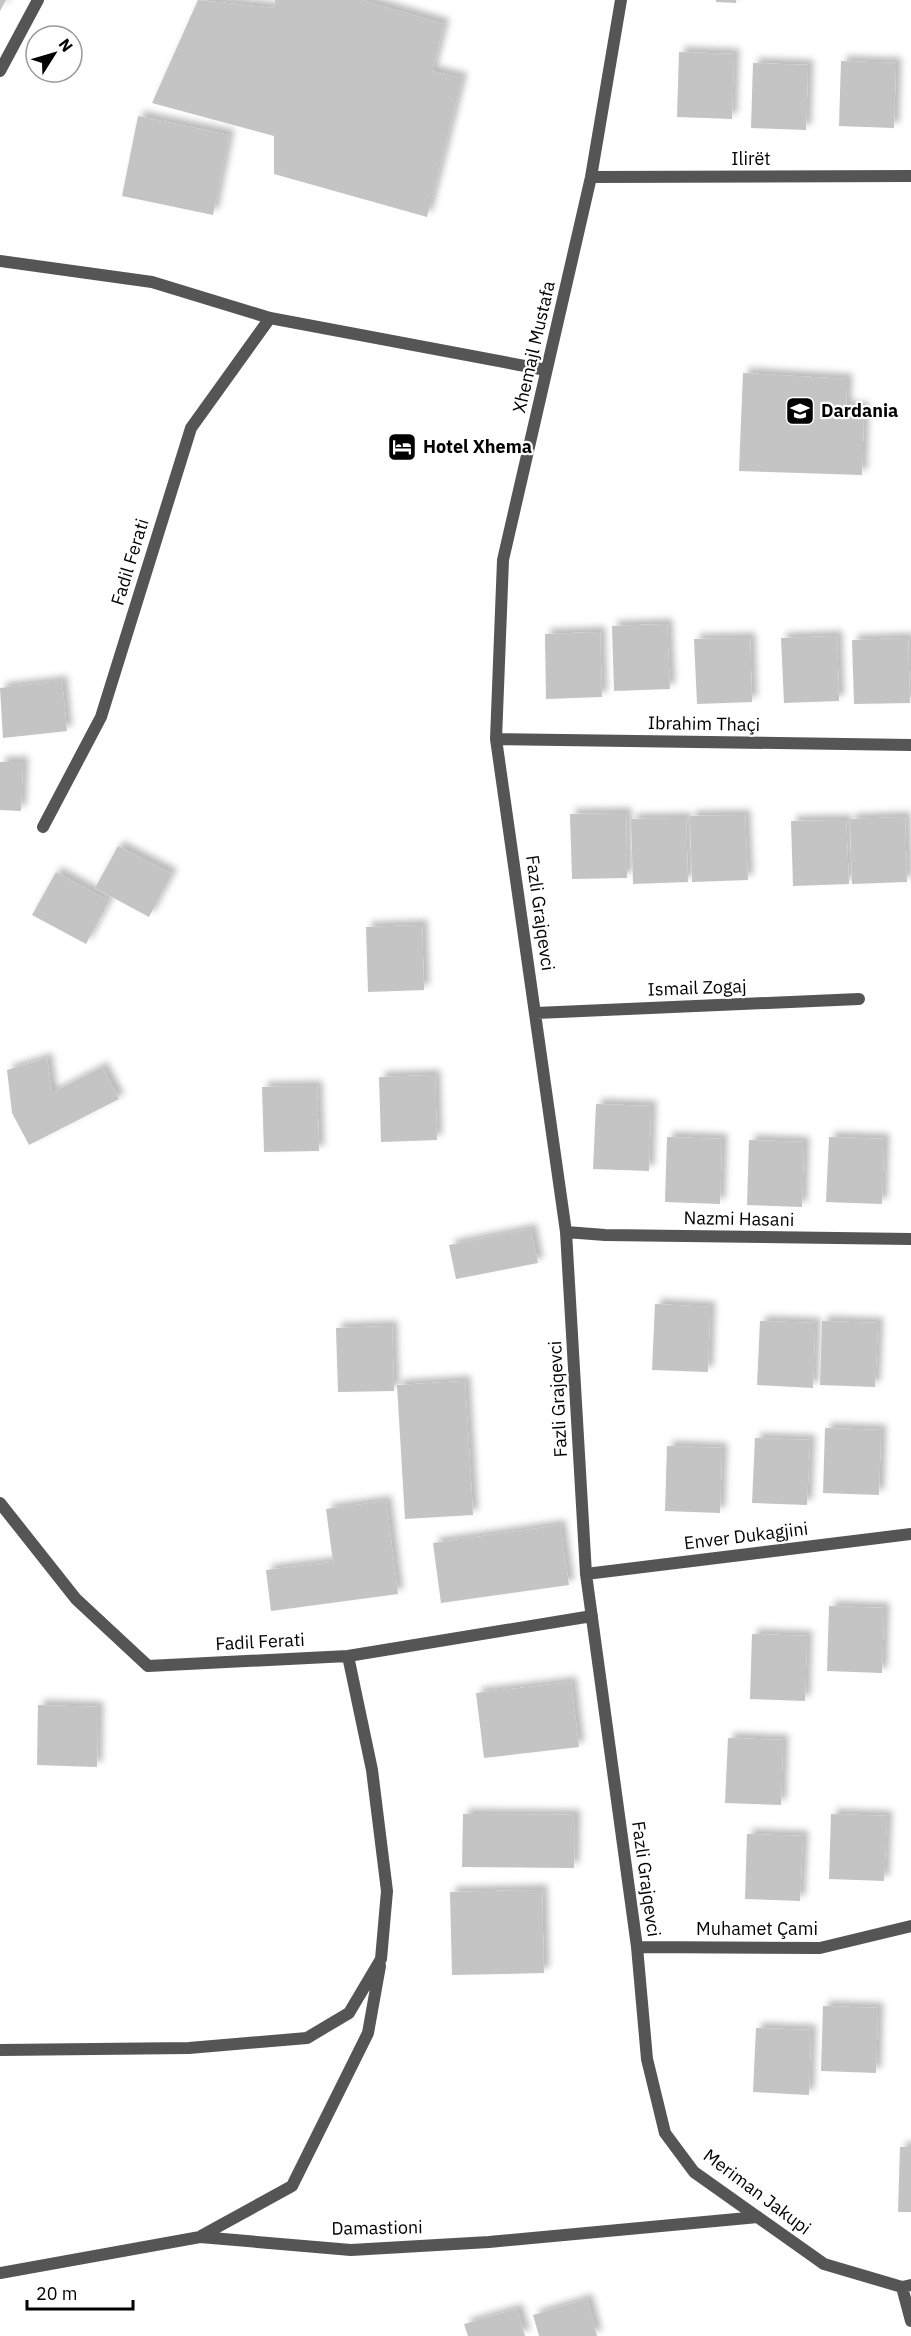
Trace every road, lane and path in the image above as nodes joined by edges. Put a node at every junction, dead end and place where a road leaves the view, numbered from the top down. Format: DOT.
graph roads {
  1 [pos="38,0"];
  2 [pos="621,0"];
  3 [pos="0,71"];
  4 [pos="911,176"];
  5 [pos="591,177"];
  6 [pos="0,261"];
  7 [pos="270,318"];
  8 [pos="546,370"];
  9 [pos="496,739"];
  10 [pos="911,745"];
  11 [pos="44,827"];
  12 [pos="859,999"];
  13 [pos="536,1013"];
  14 [pos="566,1232"];
  15 [pos="911,1239"];
  16 [pos="0,1503"];
  17 [pos="911,1534"];
  18 [pos="586,1574"];
  19 [pos="592,1616"];
  20 [pos="348,1656"];
  21 [pos="911,1926"];
  22 [pos="637,1947"];
  23 [pos="381,1959"];
  24 [pos="0,2050"];
  25 [pos="647,2059"];
  26 [pos="758,2217"];
  27 [pos="200,2236"];
  28 [pos="0,2273"];
  29 [pos="906,2286"];
  30 [pos="911,2320"];
  1 -- 3 [label="street"];
  2 -- 5 [label="street, Xhemajl Mustafa"];
  4 -- 5 [label="street, Ilirët"];
  5 -- 8 [label="street, Xhemajl Mustafa"];
  6 -- 7 [label="street"];
  7 -- 8 [label="street"];
  7 -- 11 [label="street, Fadil Ferati"];
  8 -- 9 [label="street, Xhemajl Mustafa"];
  9 -- 10 [label="street, Ibrahim Thaçi"];
  9 -- 13 [label="street, Fazli Grajqevci"];
  12 -- 13 [label="street, Ismail Zogaj"];
  13 -- 14 [label="street, Fazli Grajqevci"];
  14 -- 15 [label="street, Nazmi Hasani"];
  14 -- 18 [label="street, Fazli Grajqevci"];
  16 -- 20 [label="street, Fadil Ferati"];
  17 -- 18 [label="street, Enver Dukagjini"];
  18 -- 19 [label="street, Fazli Grajqevci"];
  19 -- 20 [label="street, Fadil Ferati"];
  19 -- 22 [label="street, Fazli Grajqevci"];
  20 -- 23 [label="street"];
  21 -- 22 [label="street, Muhamet Çami"];
  22 -- 25 [label="street, Fazli Grajqevci"];
  23 -- 24 [label="street"];
  23 -- 27 [label="street"];
  25 -- 26 [label="street, Meriman Jakupi"];
  26 -- 27 [label="street, Damastioni"];
  26 -- 29 [label="street, Meriman Jakupi"];
  27 -- 28 [label="street, Damastioni"];
  29 -- 30 [label="street"];
}
